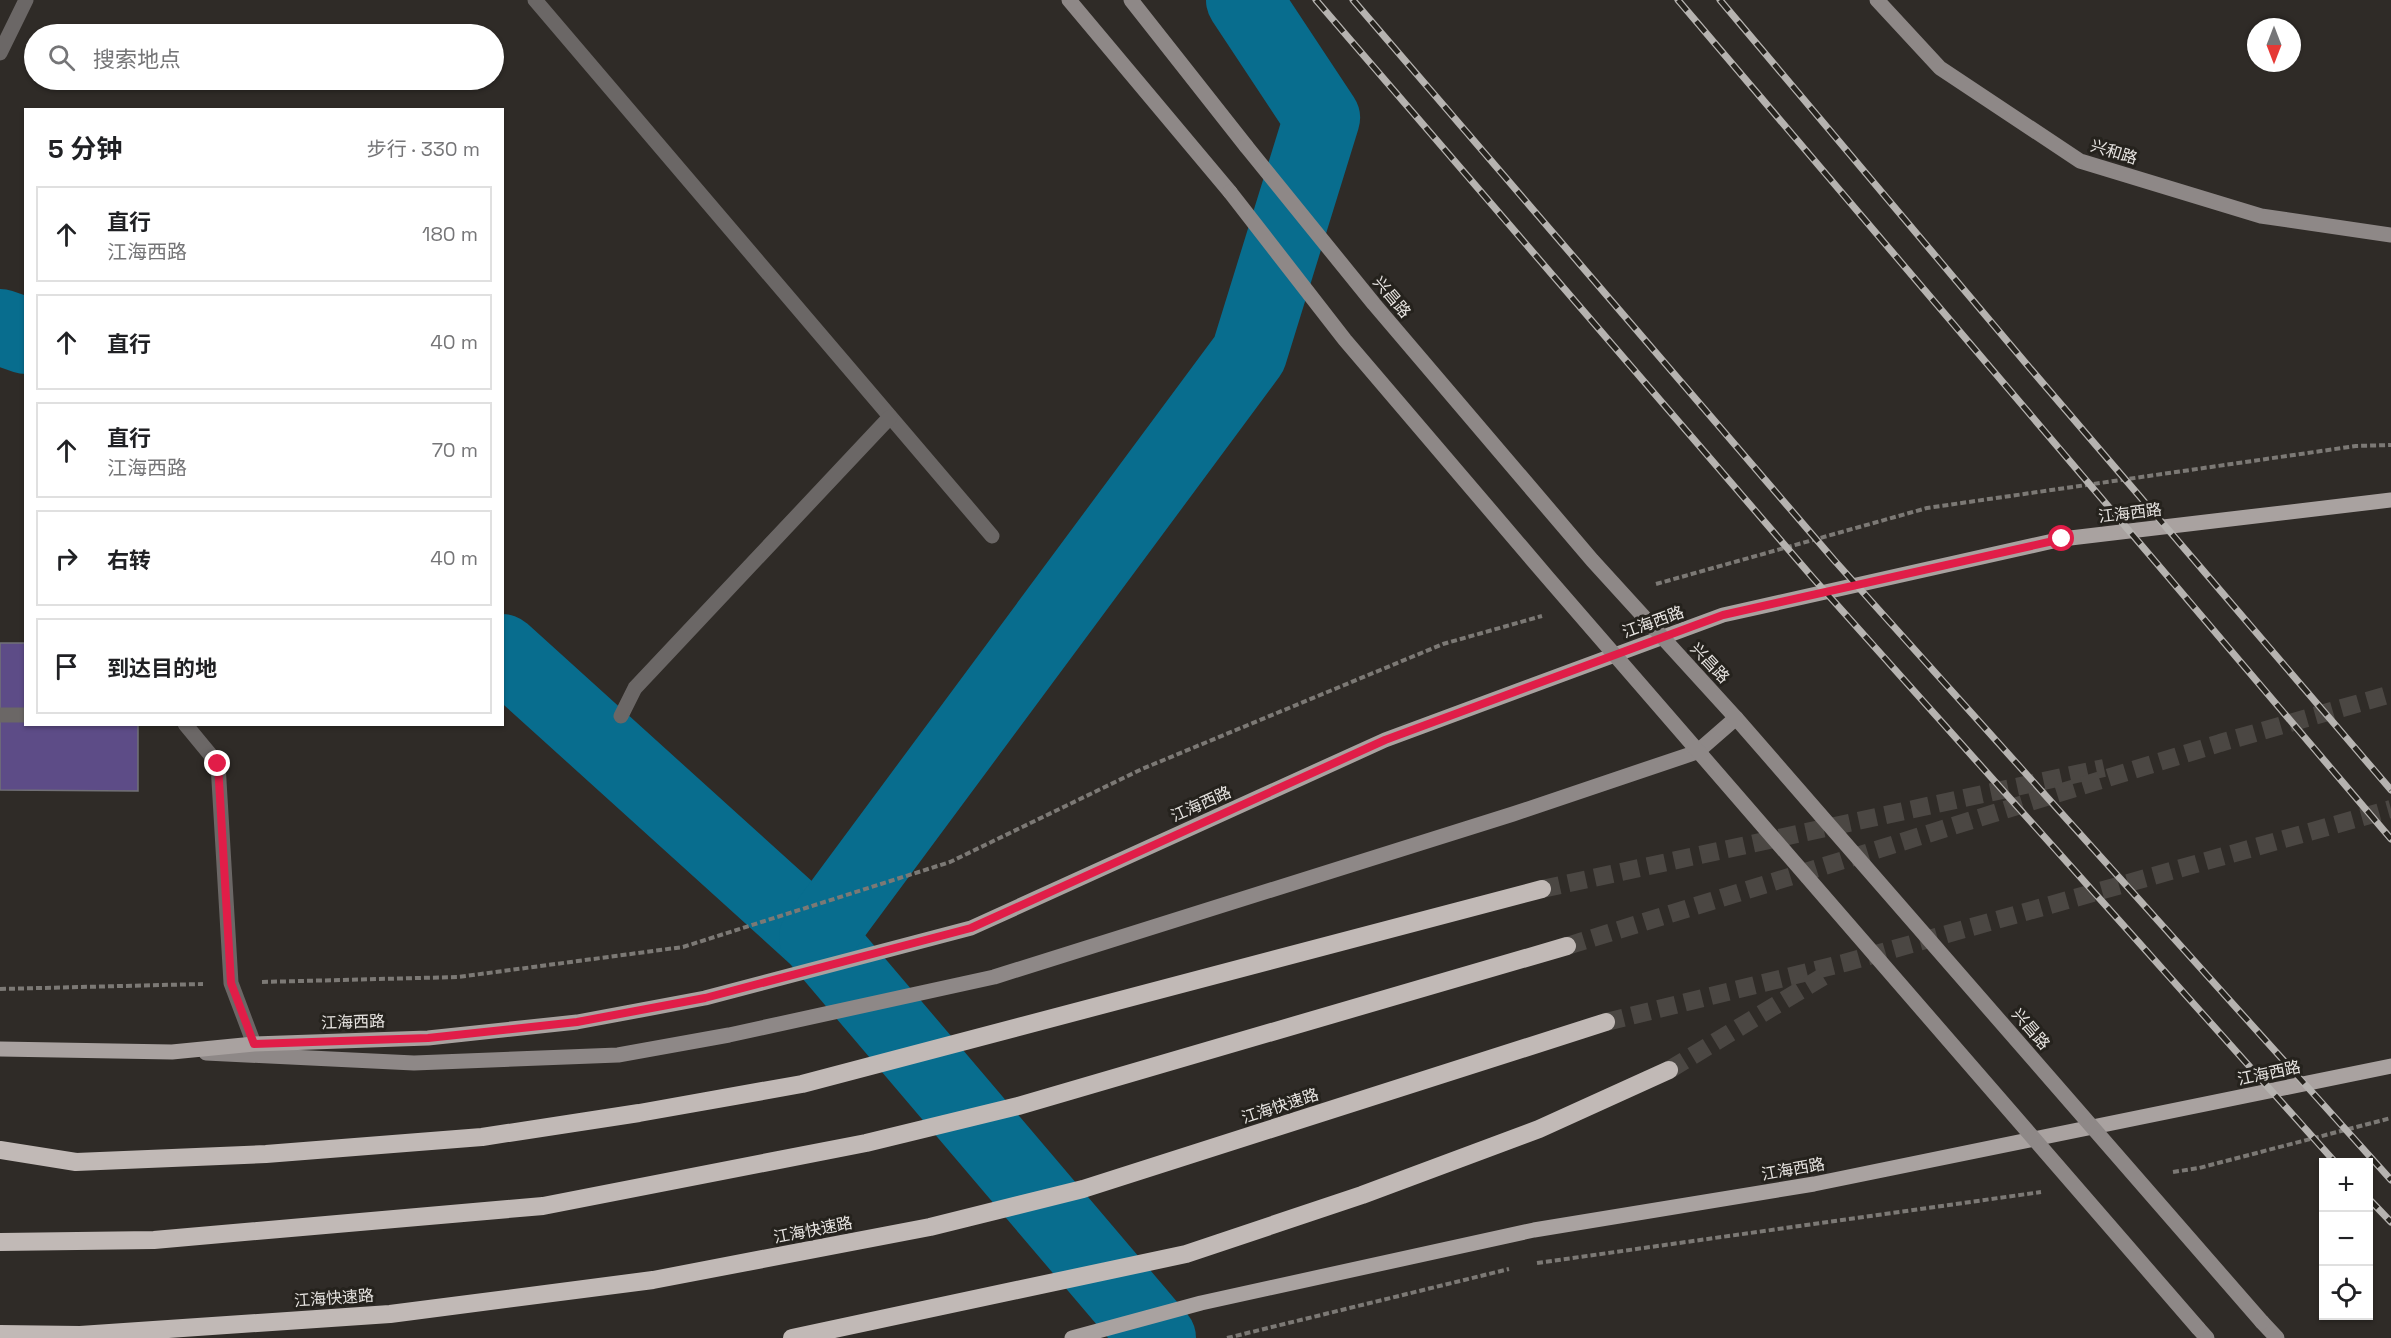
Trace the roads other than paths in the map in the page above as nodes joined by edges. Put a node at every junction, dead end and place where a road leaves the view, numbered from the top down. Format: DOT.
graph roads {
  1 [pos="26,0"];
  2 [pos="536,0"];
  3 [pos="1069,0"];
  4 [pos="1131,0"];
  5 [pos="1877,0"];
  6 [pos="4,36"];
  7 [pos="0,53"];
  8 [pos="2391,234"];
  9 [pos="890,417"];
  10 [pos="2391,500"];
  11 [pos="992,536"];
  12 [pos="0,715"];
  13 [pos="24,715"];
  14 [pos="621,716"];
  15 [pos="1736,718"];
  16 [pos="187,726"];
  17 [pos="1697,752"];
  18 [pos="1542,889"];
  19 [pos="1567,945"];
  20 [pos="1606,1022"];
  21 [pos="254,1044"];
  22 [pos="0,1049"];
  23 [pos="172,1052"];
  24 [pos="2391,1066"];
  25 [pos="1669,1070"];
  26 [pos="0,1150"];
  27 [pos="0,1242"];
  28 [pos="2202,1333"];
  29 [pos="0,1334"];
  30 [pos="792,1338"];
  31 [pos="1072,1338"];
  32 [pos="2277,1338"];
  1 -- 6 [label="lane"];
  2 -- 9 [label="lane"];
  3 -- 17 [label="main road, bridge"];
  4 -- 15 [label="main road, 兴昌路, bridge"];
  5 -- 8 [label="main road, 兴和路"];
  6 -- 7 [label="lane"];
  9 -- 11 [label="lane"];
  9 -- 14 [label="lane"];
  10 -- 21 [label="main road, 江海西路"];
  12 -- 13 [label="lane"];
  15 -- 17 [label="main road"];
  15 -- 32 [label="main road, 兴昌路, bridge"];
  16 -- 21 [label="lane"];
  17 -- 23 [label="main road"];
  17 -- 28 [label="main road, bridge"];
  18 -- 26 [label="highway"];
  19 -- 27 [label="highway"];
  20 -- 29 [label="highway, 江海快速路"];
  21 -- 23 [label="main road, 江海西路"];
  22 -- 23 [label="main road, 江海西路"];
  24 -- 31 [label="main road, 江海西路"];
  25 -- 30 [label="highway"];
}
